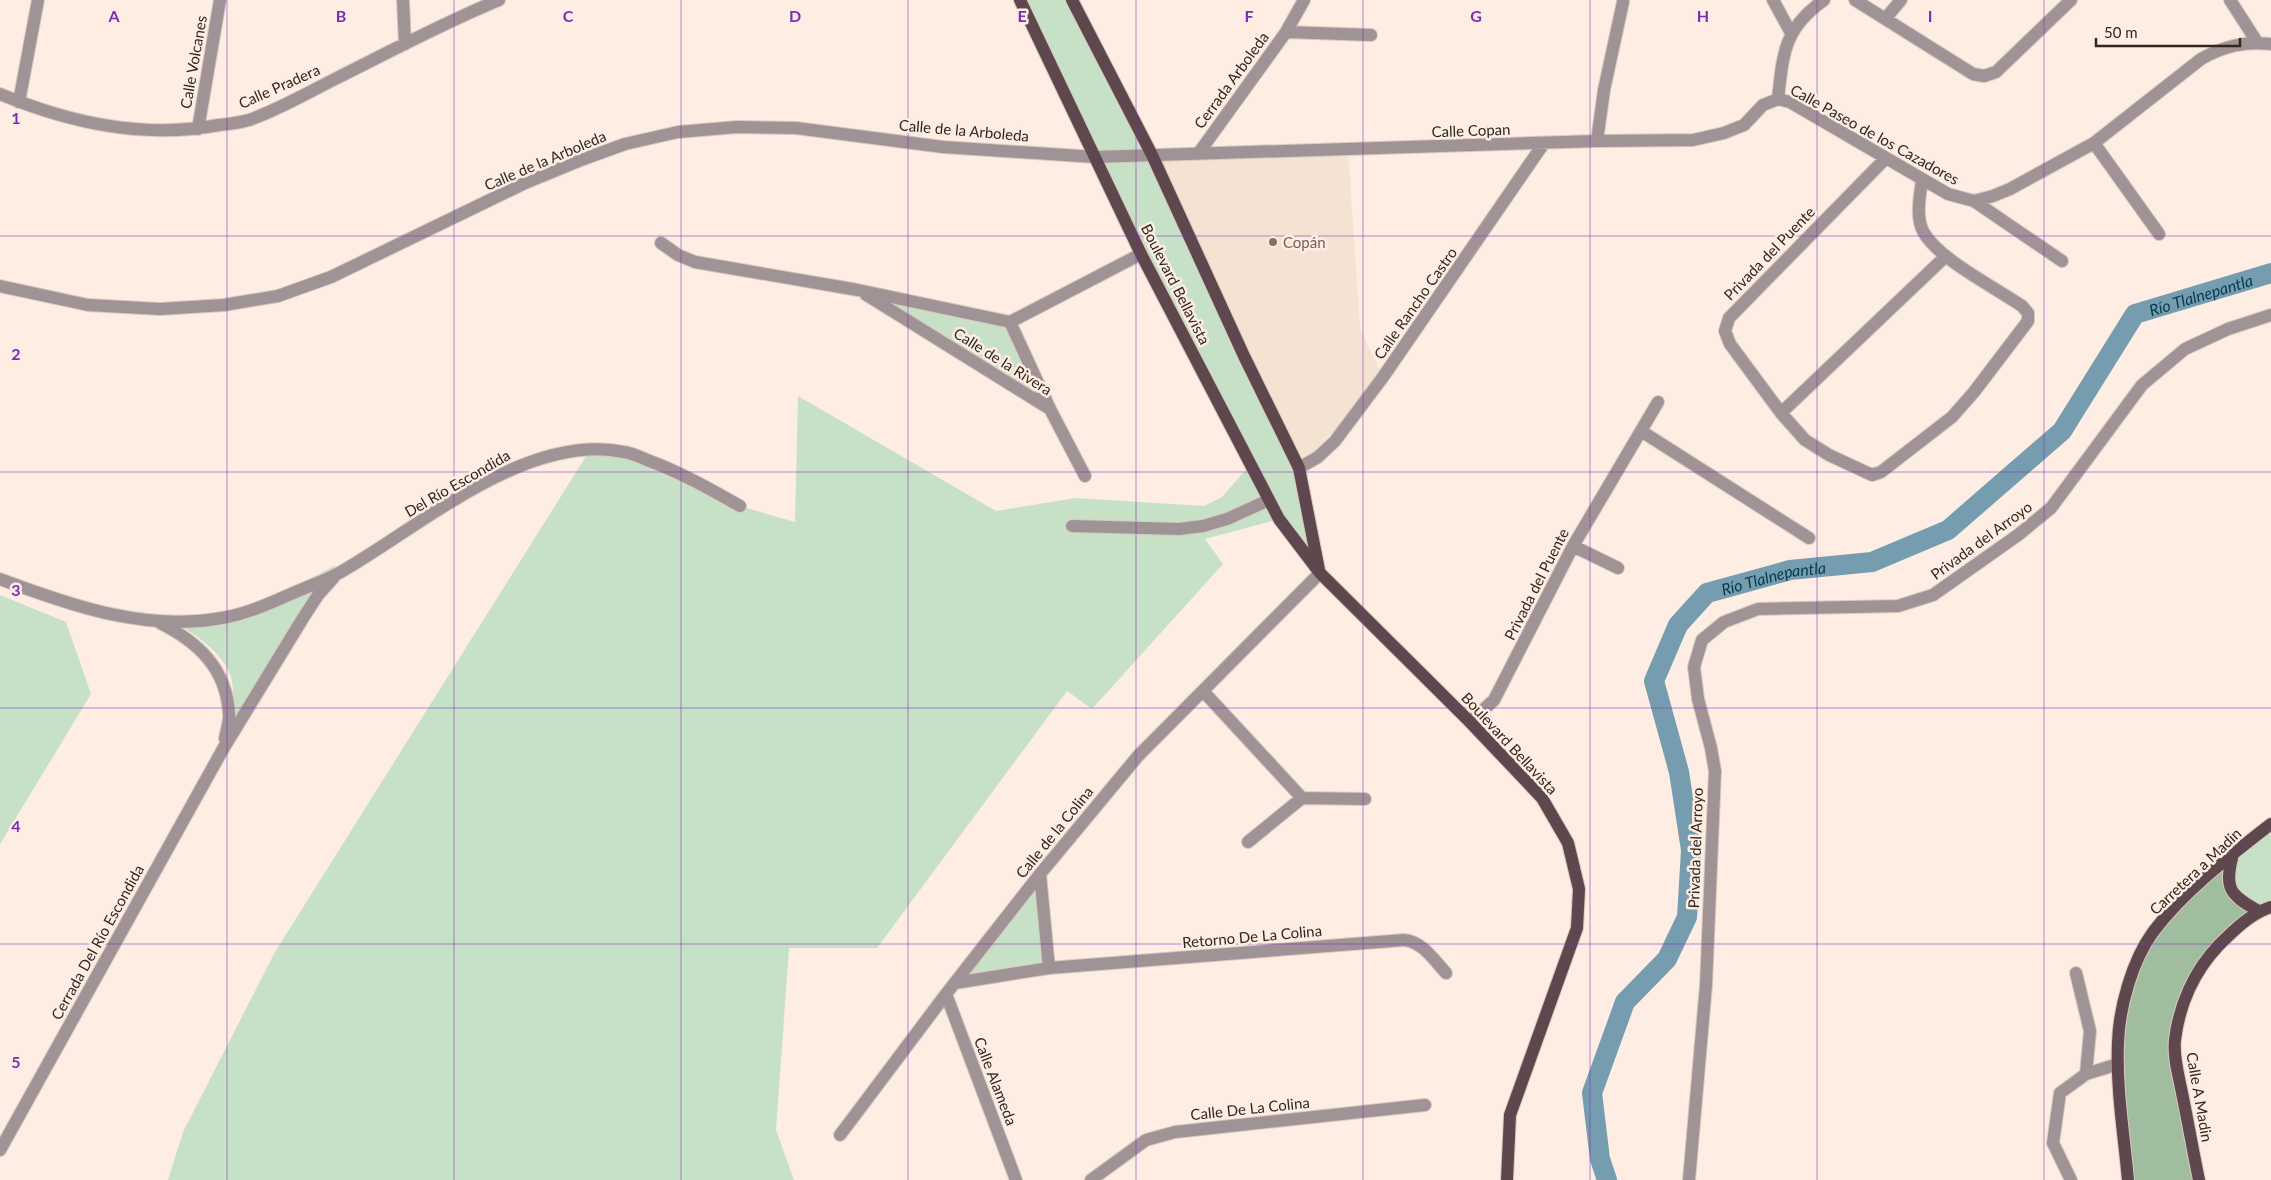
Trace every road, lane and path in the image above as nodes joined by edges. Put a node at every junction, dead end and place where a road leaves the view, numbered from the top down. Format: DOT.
graph roads {
  1 [pos="38,0"];
  2 [pos="220,0"];
  3 [pos="403,0"];
  4 [pos="499,0"];
  5 [pos="1020,0"];
  6 [pos="1072,0"];
  7 [pos="1304,0"];
  8 [pos="1772,0"];
  9 [pos="1824,0"];
  10 [pos="1854,0"];
  11 [pos="1901,0"];
  12 [pos="2071,0"];
  13 [pos="2230,0"];
  14 [pos="1624,2"];
  15 [pos="1885,19"];
  16 [pos="1286,32"];
  17 [pos="1791,33"];
  18 [pos="1371,34"];
  19 [pos="2257,42"];
  20 [pos="405,44"];
  21 [pos="2271,44"];
  22 [pos="0,94"];
  23 [pos="1778,99"];
  24 [pos="19,102"];
  25 [pos="198,129"];
  26 [pos="1597,141"];
  27 [pos="1544,143"];
  28 [pos="2094,143"];
  29 [pos="1198,154"];
  30 [pos="1152,155"];
  31 [pos="1095,157"];
  32 [pos="1886,158"];
  33 [pos="1922,180"];
  34 [pos="1974,201"];
  35 [pos="2159,234"];
  36 [pos="661,243"];
  37 [pos="1141,254"];
  38 [pos="1946,256"];
  39 [pos="2062,262"];
  40 [pos="0,286"];
  41 [pos="858,290"];
  42 [pos="2271,315"];
  43 [pos="1010,322"];
  44 [pos="1658,402"];
  45 [pos="1050,409"];
  46 [pos="1782,413"];
  47 [pos="1641,431"];
  48 [pos="1299,468"];
  49 [pos="1085,476"];
  50 [pos="1269,500"];
  51 [pos="740,506"];
  52 [pos="1072,526"];
  53 [pos="1809,538"];
  54 [pos="1573,546"];
  55 [pos="1618,568"];
  56 [pos="1320,572"];
  57 [pos="337,574"];
  58 [pos="0,579"];
  59 [pos="156,621"];
  60 [pos="1203,691"];
  61 [pos="1470,722"];
  62 [pos="223,749"];
  63 [pos="1302,798"];
  64 [pos="1365,799"];
  65 [pos="2271,824"];
  66 [pos="1248,842"];
  67 [pos="2233,854"];
  68 [pos="1040,874"];
  69 [pos="2265,909"];
  70 [pos="1049,968"];
  71 [pos="1446,973"];
  72 [pos="2076,973"];
  73 [pos="955,983"];
  74 [pos="946,994"];
  75 [pos="2118,1064"];
  76 [pos="2086,1074"];
  77 [pos="1425,1105"];
  78 [pos="840,1135"];
  79 [pos="0,1150"];
  80 [pos="1016,1180"];
  81 [pos="1091,1180"];
  82 [pos="1507,1180"];
  83 [pos="1689,1180"];
  84 [pos="2071,1180"];
  85 [pos="2128,1180"];
  86 [pos="2199,1180"];
  1 -- 24 [label="street"];
  2 -- 25 [label="street, Calle Volcanes"];
  3 -- 20 [label="street"];
  4 -- 20 [label="street, Calle Pradera"];
  5 -- 31 [label="main road, Boulevard Bellavista"];
  6 -- 30 [label="main road, Boulevard Bellavista"];
  7 -- 16 [label="street, Cerrada Arboleda"];
  8 -- 17 [label="street"];
  9 -- 17 [label="street"];
  10 -- 15 [label="street"];
  11 -- 15 [label="street"];
  12 -- 15 [label="street"];
  13 -- 19 [label="street"];
  14 -- 26 [label="street"];
  16 -- 18 [label="street"];
  16 -- 29 [label="street, Cerrada Arboleda"];
  17 -- 23 [label="street"];
  19 -- 21 [label="street"];
  19 -- 28 [label="street"];
  20 -- 25 [label="street, Calle Pradera"];
  22 -- 24 [label="street, Calle Pradera"];
  23 -- 26 [label="street, Calle Copan"];
  23 -- 32 [label="street, Calle Paseo de los Cazadores"];
  24 -- 25 [label="street, Calle Pradera"];
  26 -- 27 [label="street, Calle Copan"];
  27 -- 29 [label="street, Calle Copan"];
  27 -- 48 [label="street, Calle Rancho Castro"];
  28 -- 34 [label="street"];
  28 -- 35 [label="street"];
  29 -- 30 [label="street, Calle Copan"];
  30 -- 31 [label="street, Calle de la Arboleda"];
  30 -- 48 [label="main road, Boulevard Bellavista"];
  31 -- 37 [label="main road, Boulevard Bellavista"];
  31 -- 40 [label="street, Calle de la Arboleda"];
  32 -- 33 [label="street, Calle Paseo de los Cazadores"];
  32 -- 46 [label="street, Privada del Puente"];
  33 -- 34 [label="street, Calle Paseo de los Cazadores"];
  33 -- 38 [label="street"];
  34 -- 39 [label="street"];
  36 -- 41 [label="street, Calle de la Rivera"];
  37 -- 43 [label="street"];
  37 -- 50 [label="main road, Boulevard Bellavista"];
  38 -- 46 [label="street"];
  38 -- 46 [label="street, Privada del Puente"];
  41 -- 43 [label="street, Calle de la Rivera"];
  41 -- 45 [label="street, Calle de la Rivera"];
  42 -- 83 [label="street, Privada del Arroyo"];
  43 -- 45 [label="street, Calle de la Rivera"];
  44 -- 47 [label="street, Privada del Puente"];
  45 -- 49 [label="street"];
  47 -- 53 [label="street"];
  47 -- 54 [label="street, Privada del Puente"];
  48 -- 56 [label="main road, Boulevard Bellavista"];
  50 -- 52 [label="street"];
  50 -- 56 [label="main road, Boulevard Bellavista"];
  51 -- 57 [label="street, Del Río Escondida"];
  54 -- 55 [label="street"];
  54 -- 61 [label="street, Privada del Puente"];
  56 -- 60 [label="street, Calle de la Colina"];
  56 -- 61 [label="main road, Boulevard Bellavista"];
  57 -- 59 [label="street"];
  57 -- 62 [label="street, Cerrada Del Río Escondida"];
  58 -- 59 [label="street"];
  59 -- 62 [label="street, Cerrada Del Río Escondida"];
  60 -- 63 [label="street"];
  60 -- 68 [label="street, Calle de la Colina"];
  61 -- 82 [label="main road, Boulevard Bellavista"];
  62 -- 79 [label="street, Cerrada Del Río Escondida"];
  63 -- 64 [label="street"];
  63 -- 66 [label="street"];
  65 -- 67 [label="main road, Carretera a Madin"];
  67 -- 69 [label="main road"];
  67 -- 75 [label="main road, Carretera a Madin"];
  68 -- 70 [label="street"];
  68 -- 73 [label="street, Calle de la Colina"];
  69 -- 86 [label="main road, Calle A Madin"];
  70 -- 71 [label="street, Retorno De La Colina"];
  70 -- 73 [label="street, Retorno De La Colina"];
  72 -- 76 [label="street"];
  73 -- 74 [label="street, Calle de la Colina"];
  74 -- 78 [label="street, Calle de la Colina"];
  74 -- 80 [label="street, Calle Alameda"];
  75 -- 76 [label="street"];
  75 -- 85 [label="main road, Carretera a Madin"];
  76 -- 84 [label="street"];
  77 -- 81 [label="street, Calle De La Colina"];
}
